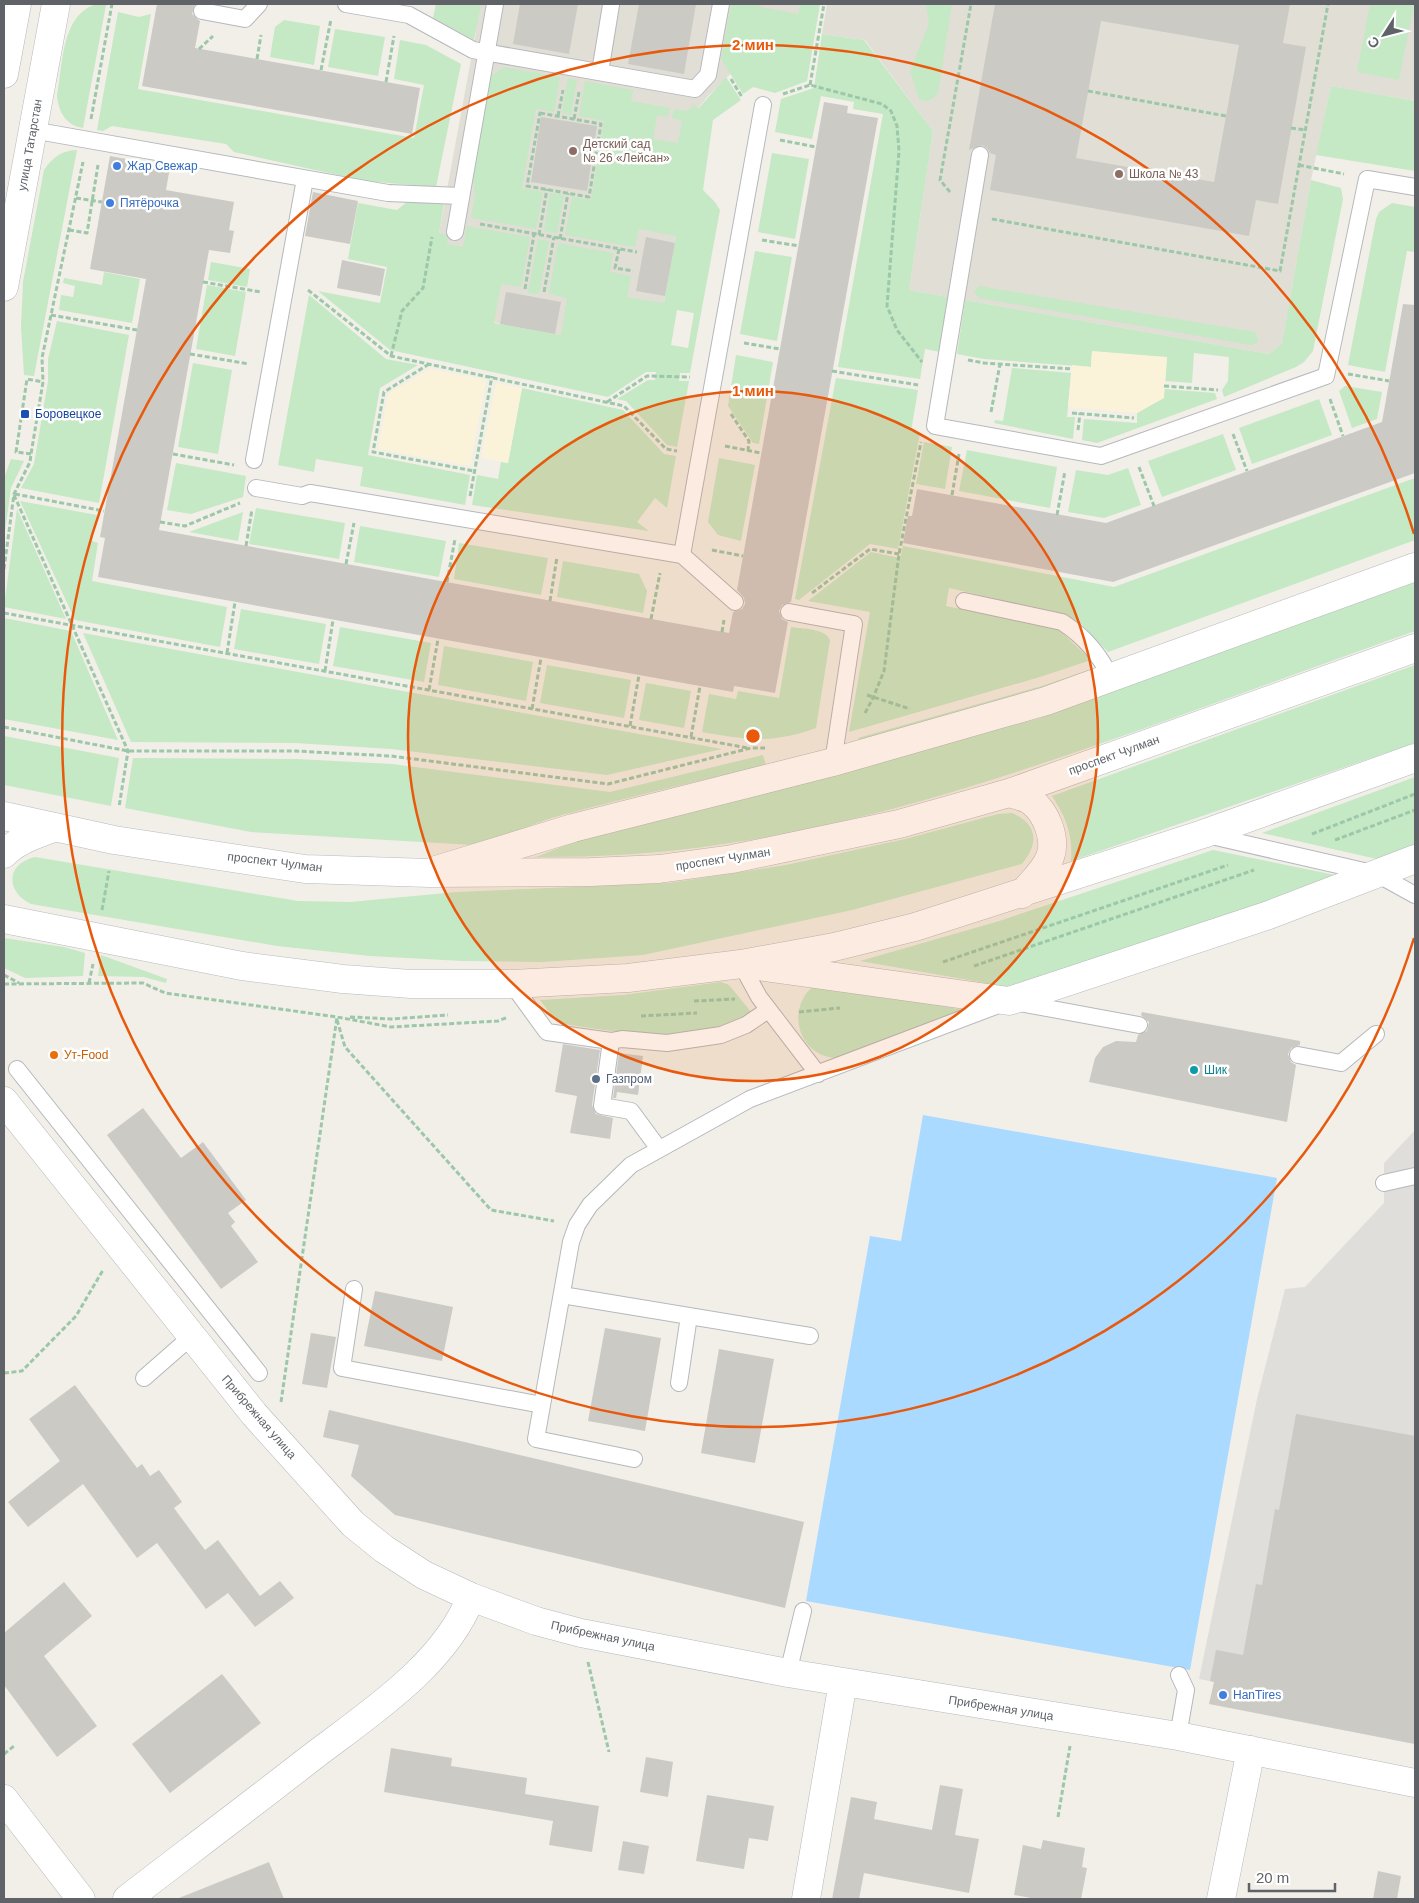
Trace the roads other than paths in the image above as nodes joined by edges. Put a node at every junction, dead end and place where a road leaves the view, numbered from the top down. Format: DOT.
graph roads {
  1 [pos="17,4"];
  2 [pos="56,4"];
  3 [pos="259,4"];
  4 [pos="346,4"];
  5 [pos="494,4"];
  6 [pos="721,4"];
  7 [pos="611,5"];
  8 [pos="202,11"];
  9 [pos="486,52"];
  10 [pos="600,72"];
  11 [pos="4,74"];
  12 [pos="769,101"];
  13 [pos="32,130"];
  14 [pos="980,155"];
  15 [pos="305,179"];
  16 [pos="1415,187"];
  17 [pos="461,196"];
  18 [pos="456,226"];
  19 [pos="4,287"];
  20 [pos="254,460"];
  21 [pos="255,492"];
  22 [pos="682,555"];
  23 [pos="1415,567"];
  24 [pos="964,601"];
  25 [pos="735,602"];
  26 [pos="790,612"];
  27 [pos="1415,648"];
  28 [pos="1111,678"];
  29 [pos="835,750"];
  30 [pos="1415,758"];
  31 [pos="1009,793"];
  32 [pos="4,816"];
  33 [pos="53,828"];
  34 [pos="1203,834"];
  35 [pos="4,854"];
  36 [pos="1415,859"];
  37 [pos="429,872"];
  38 [pos="1377,874"];
  39 [pos="1022,894"];
  40 [pos="1415,895"];
  41 [pos="7,916"];
  42 [pos="741,964"];
  43 [pos="512,984"];
  44 [pos="1009,1001"];
  45 [pos="768,1010"];
  46 [pos="1140,1025"];
  47 [pos="1376,1034"];
  48 [pos="611,1041"];
  49 [pos="1298,1055"];
  50 [pos="18,1069"];
  51 [pos="818,1074"];
  52 [pos="4,1101"];
  53 [pos="659,1150"];
  54 [pos="1415,1176"];
  55 [pos="1384,1183"];
  56 [pos="354,1290"];
  57 [pos="562,1295"];
  58 [pos="689,1316"];
  59 [pos="192,1336"];
  60 [pos="810,1336"];
  61 [pos="259,1373"];
  62 [pos="144,1378"];
  63 [pos="678,1383"];
  64 [pos="542,1405"];
  65 [pos="634,1459"];
  66 [pos="471,1597"];
  67 [pos="803,1611"];
  68 [pos="788,1673"];
  69 [pos="1179,1675"];
  70 [pos="843,1682"];
  71 [pos="1178,1736"];
  72 [pos="1251,1750"];
  73 [pos="1415,1783"];
  74 [pos="4,1799"];
  75 [pos="81,1899"];
  76 [pos="127,1899"];
  77 [pos="806,1899"];
  78 [pos="1221,1899"];
  1 -- 11 [label="street"];
  2 -- 13 [label="street, улица Татарстан"];
  3 -- 8 [label="lane"];
  4 -- 9 [label="lane"];
  5 -- 9 [label="lane"];
  6 -- 10 [label="lane"];
  7 -- 10 [label="lane"];
  9 -- 10 [label="lane"];
  9 -- 17 [label="lane"];
  12 -- 22 [label="lane"];
  13 -- 15 [label="lane"];
  13 -- 19 [label="street, улица Татарстан"];
  14 -- 16 [label="lane"];
  15 -- 17 [label="lane"];
  15 -- 20 [label="lane"];
  17 -- 18 [label="lane"];
  21 -- 22 [label="lane"];
  22 -- 25 [label="lane"];
  23 -- 28 [label="street"];
  24 -- 28 [label="lane"];
  26 -- 29 [label="lane"];
  27 -- 31 [label="street, проспект Чулман"];
  28 -- 29 [label="street"];
  29 -- 37 [label="street"];
  30 -- 34 [label="street"];
  31 -- 37 [label="street, проспект Чулман"];
  31 -- 39 [label="street"];
  32 -- 33 [label="street, проспект Чулман"];
  33 -- 35 [label="street"];
  33 -- 37 [label="street, проспект Чулман"];
  34 -- 38 [label="lane"];
  34 -- 39 [label="street"];
  36 -- 38 [label="street"];
  38 -- 40 [label="lane"];
  38 -- 44 [label="street"];
  39 -- 42 [label="street"];
  41 -- 43 [label="street"];
  42 -- 43 [label="street"];
  42 -- 44 [label="street"];
  42 -- 45 [label="lane"];
  43 -- 48 [label="lane"];
  44 -- 46 [label="lane"];
  44 -- 51 [label="lane"];
  45 -- 48 [label="lane"];
  45 -- 51 [label="lane"];
  47 -- 49 [label="lane"];
  48 -- 53 [label="lane"];
  50 -- 61 [label="lane"];
  51 -- 53 [label="lane"];
  52 -- 59 [label="street, Прибрежная улица"];
  53 -- 57 [label="lane"];
  54 -- 55 [label="lane"];
  56 -- 64 [label="lane"];
  57 -- 58 [label="lane"];
  57 -- 64 [label="lane"];
  58 -- 60 [label="lane"];
  58 -- 63 [label="lane"];
  59 -- 62 [label="lane"];
  59 -- 66 [label="street, Прибрежная улица"];
  64 -- 65 [label="lane"];
  66 -- 68 [label="street, Прибрежная улица"];
  66 -- 76 [label="street"];
  67 -- 68 [label="lane"];
  68 -- 70 [label="street, Прибрежная улица"];
  69 -- 71 [label="lane"];
  70 -- 71 [label="street, Прибрежная улица"];
  70 -- 77 [label="street"];
  71 -- 72 [label="street, Прибрежная улица"];
  72 -- 73 [label="street, Прибрежная улица"];
  72 -- 78 [label="street"];
  74 -- 75 [label="street"];
}
